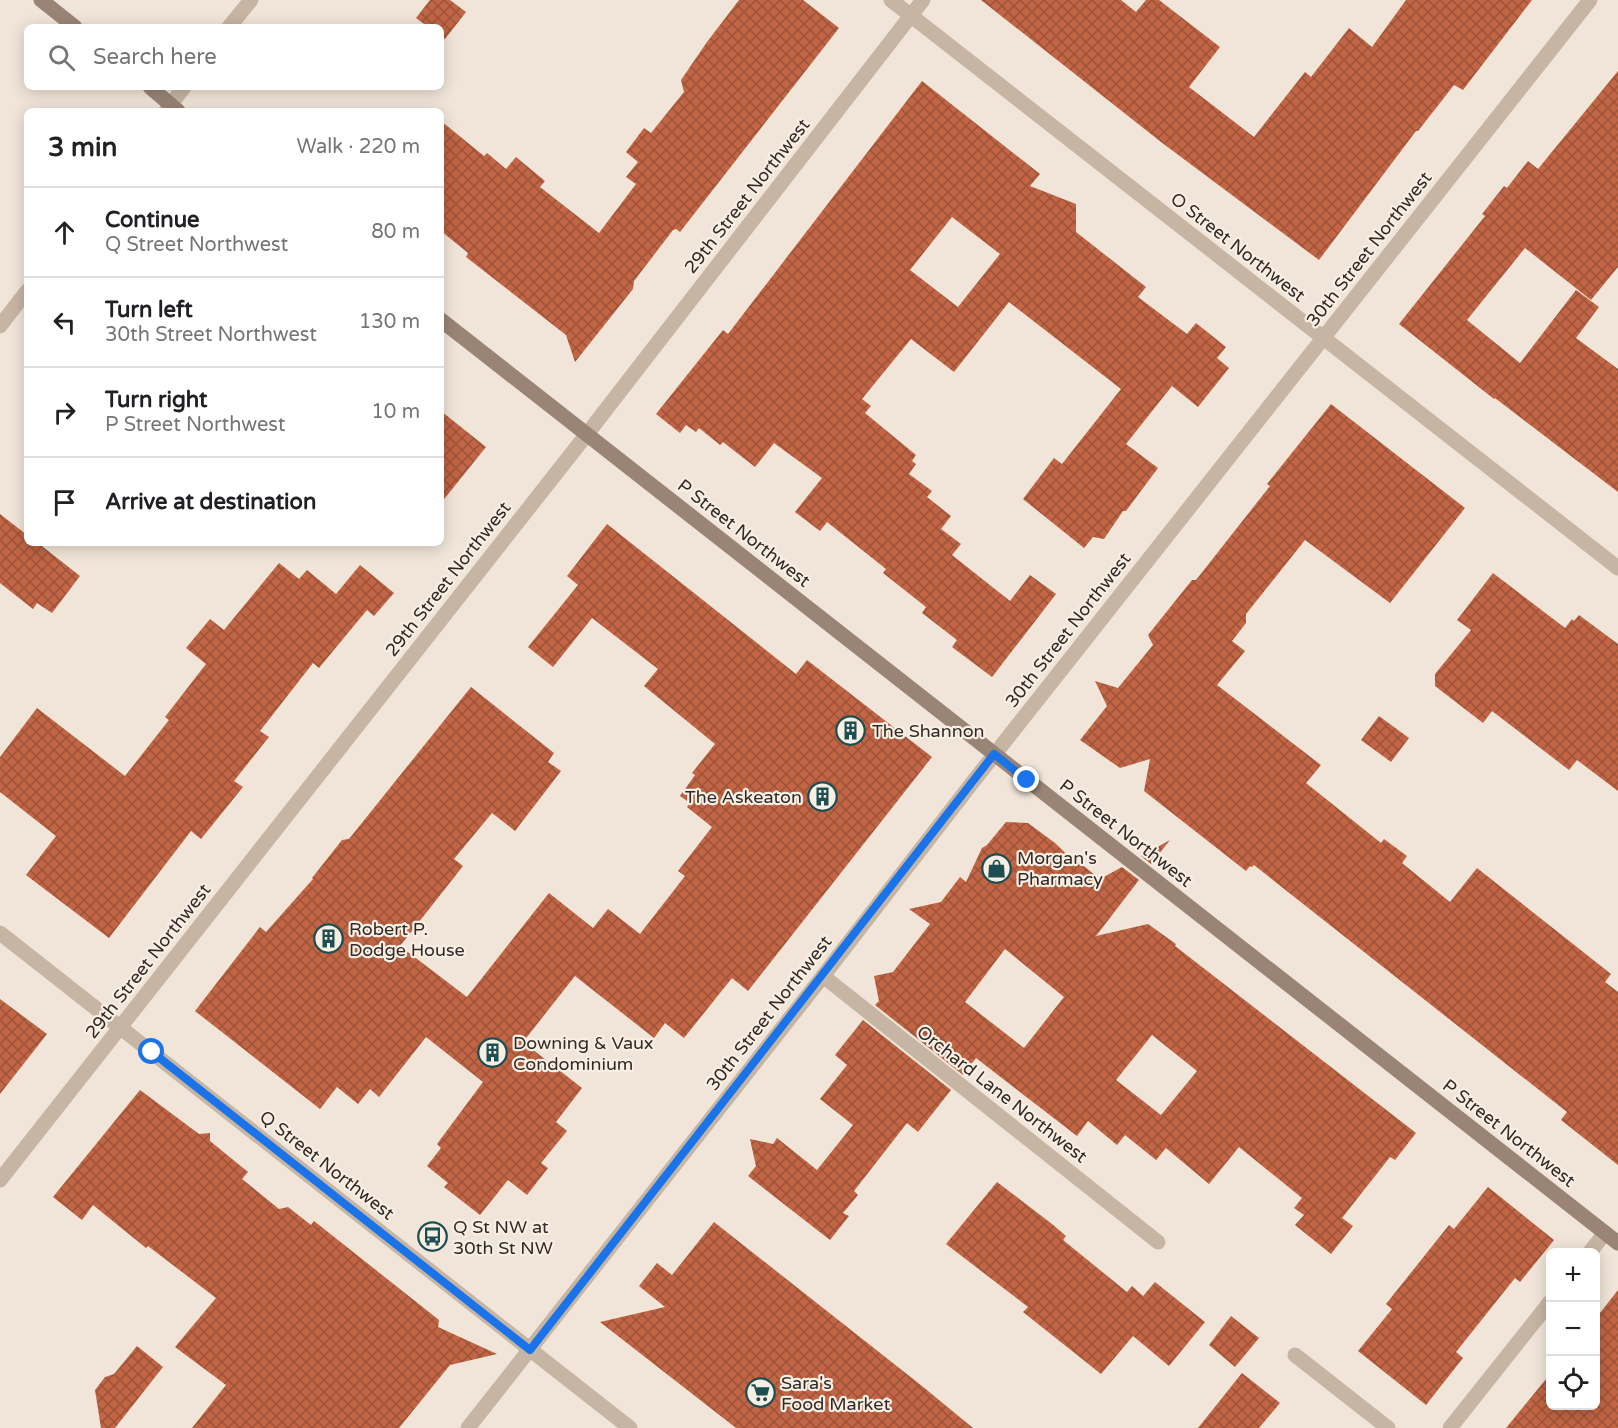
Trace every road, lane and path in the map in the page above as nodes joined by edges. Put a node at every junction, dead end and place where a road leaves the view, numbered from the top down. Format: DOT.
graph roads {
  1 [pos="41,0"];
  2 [pos="251,0"];
  3 [pos="891,0"];
  4 [pos="923,0"];
  5 [pos="1590,0"];
  6 [pos="911,16"];
  7 [pos="71,24"];
  8 [pos="231,24"];
  9 [pos="153,90"];
  10 [pos="182,90"];
  11 [pos="171,108"];
  12 [pos="173,108"];
  13 [pos="24,295"];
  14 [pos="444,322"];
  15 [pos="0,326"];
  16 [pos="1323,338"];
  17 [pos="587,434"];
  18 [pos="1618,568"];
  19 [pos="994,754"];
  20 [pos="0,933"];
  21 [pos="823,976"];
  22 [pos="120,1027"];
  23 [pos="0,1180"];
  24 [pos="1605,1233"];
  25 [pos="1158,1242"];
  26 [pos="1618,1243"];
  27 [pos="1593,1248"];
  28 [pos="1546,1308"];
  29 [pos="530,1350"];
  30 [pos="1295,1355"];
  31 [pos="468,1428"];
  32 [pos="630,1428"];
  33 [pos="1388,1428"];
  34 [pos="1450,1428"];
  1 -- 7 [label="main road"];
  2 -- 8 [label="street"];
  3 -- 6 [label="street, O Street Northwest"];
  4 -- 6 [label="street, 29th Street Northwest"];
  5 -- 16 [label="street, 30th Street Northwest"];
  6 -- 16 [label="street, O Street Northwest"];
  6 -- 17 [label="street, 29th Street Northwest"];
  9 -- 11 [label="main road"];
  10 -- 12 [label="street"];
  13 -- 15 [label="street"];
  14 -- 17 [label="main road, P Street Northwest"];
  16 -- 18 [label="street, O Street Northwest"];
  16 -- 19 [label="street, 30th Street Northwest"];
  17 -- 19 [label="main road, P Street Northwest"];
  17 -- 22 [label="street, 29th Street Northwest"];
  19 -- 21 [label="street, 30th Street Northwest"];
  19 -- 24 [label="main road, P Street Northwest"];
  20 -- 22 [label="street, Q Street Northwest"];
  21 -- 25 [label="street, Orchard Lane Northwest"];
  21 -- 29 [label="street, 30th Street Northwest"];
  22 -- 23 [label="street, 29th Street Northwest"];
  22 -- 29 [label="street, Q Street Northwest"];
  24 -- 26 [label="main road, P Street Northwest"];
  24 -- 27 [label="street"];
  28 -- 34 [label="street"];
  29 -- 31 [label="street, 30th Street Northwest"];
  29 -- 32 [label="street, Q Street Northwest"];
  30 -- 33 [label="street"];
}
